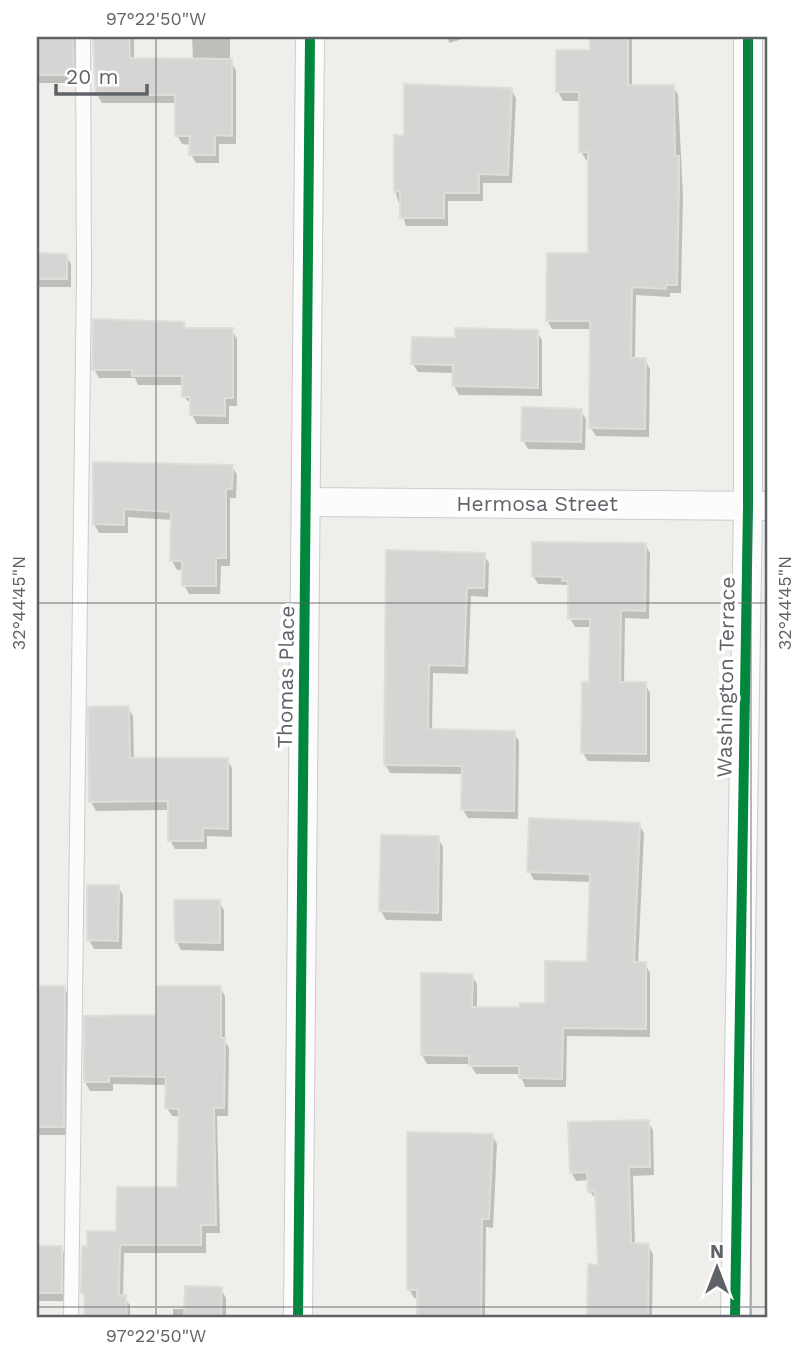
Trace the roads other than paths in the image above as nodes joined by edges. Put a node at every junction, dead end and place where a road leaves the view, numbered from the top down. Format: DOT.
graph roads {
  1 [pos="83,37"];
  2 [pos="310,37"];
  3 [pos="748,37"];
  4 [pos="307,502"];
  5 [pos="758,506"];
  6 [pos="71,1318"];
  7 [pos="298,1318"];
  8 [pos="735,1318"];
  1 -- 6 [label="lane"];
  2 -- 4 [label="street, Thomas Place"];
  3 -- 5 [label="street, Washington Terrace"];
  4 -- 5 [label="street, Hermosa Street"];
  4 -- 7 [label="street, Thomas Place"];
  5 -- 8 [label="street, Washington Terrace"];
}
